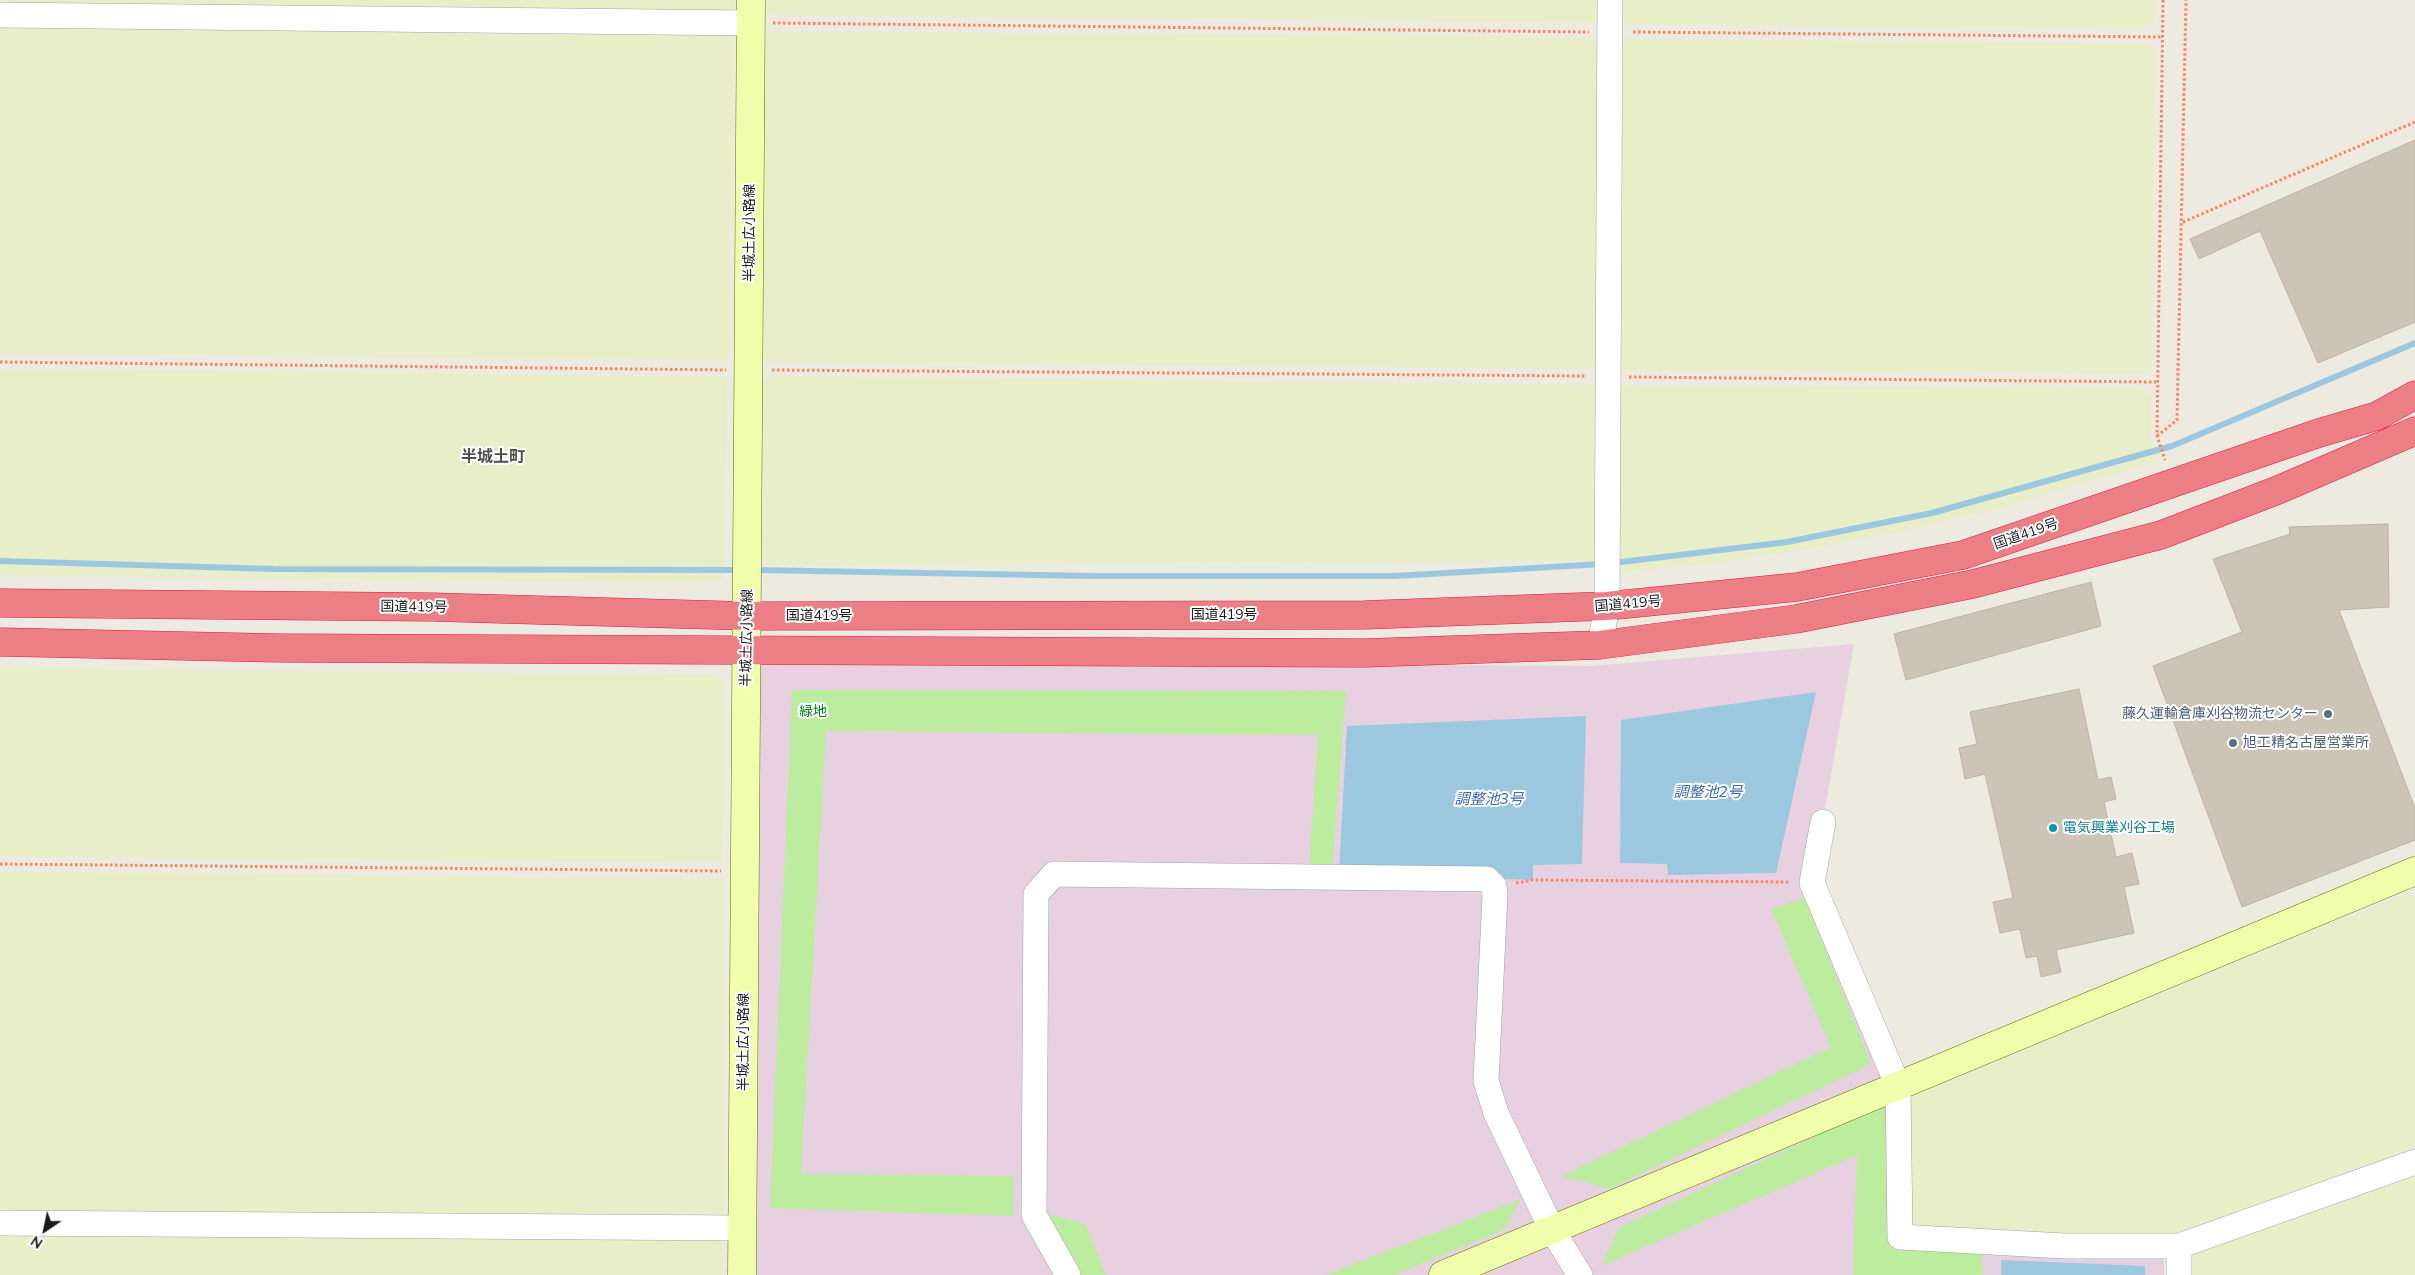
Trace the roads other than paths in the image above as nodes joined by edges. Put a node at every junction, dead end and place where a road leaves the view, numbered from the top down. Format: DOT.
graph roads {
  1 [pos="1610,0"];
  2 [pos="751,12"];
  3 [pos="0,16"];
  4 [pos="2415,395"];
  5 [pos="2415,431"];
  6 [pos="0,603"];
  7 [pos="1607,606"];
  8 [pos="748,616"];
  9 [pos="0,642"];
  10 [pos="1600,645"];
  11 [pos="746,650"];
  12 [pos="1823,822"];
  13 [pos="2415,872"];
  14 [pos="1898,1086"];
  15 [pos="2415,1162"];
  16 [pos="0,1224"];
  17 [pos="742,1228"];
  18 [pos="1552,1230"];
  19 [pos="2179,1246"];
  20 [pos="742,1275"];
  21 [pos="1068,1275"];
  22 [pos="1443,1275"];
  23 [pos="1580,1275"];
  24 [pos="2179,1275"];
  1 -- 7 [label="street"];
  2 -- 3 [label="street"];
  2 -- 8 [label="main road, 半城土広小路線"];
  4 -- 7 [label="highway, 国道419号"];
  5 -- 10 [label="highway"];
  6 -- 8 [label="highway, 国道419号"];
  7 -- 8 [label="highway, 国道419号"];
  7 -- 10 [label="street"];
  8 -- 11 [label="main road, 半城土広小路線"];
  9 -- 11 [label="highway"];
  10 -- 11 [label="highway"];
  11 -- 17 [label="main road, 半城土広小路線"];
  12 -- 14 [label="street"];
  13 -- 14 [label="main road"];
  14 -- 18 [label="main road"];
  14 -- 19 [label="street"];
  15 -- 19 [label="street"];
  16 -- 17 [label="street"];
  17 -- 20 [label="main road, 半城土広小路線"];
  18 -- 21 [label="street"];
  18 -- 22 [label="main road"];
  18 -- 23 [label="street"];
  19 -- 24 [label="street"];
}
